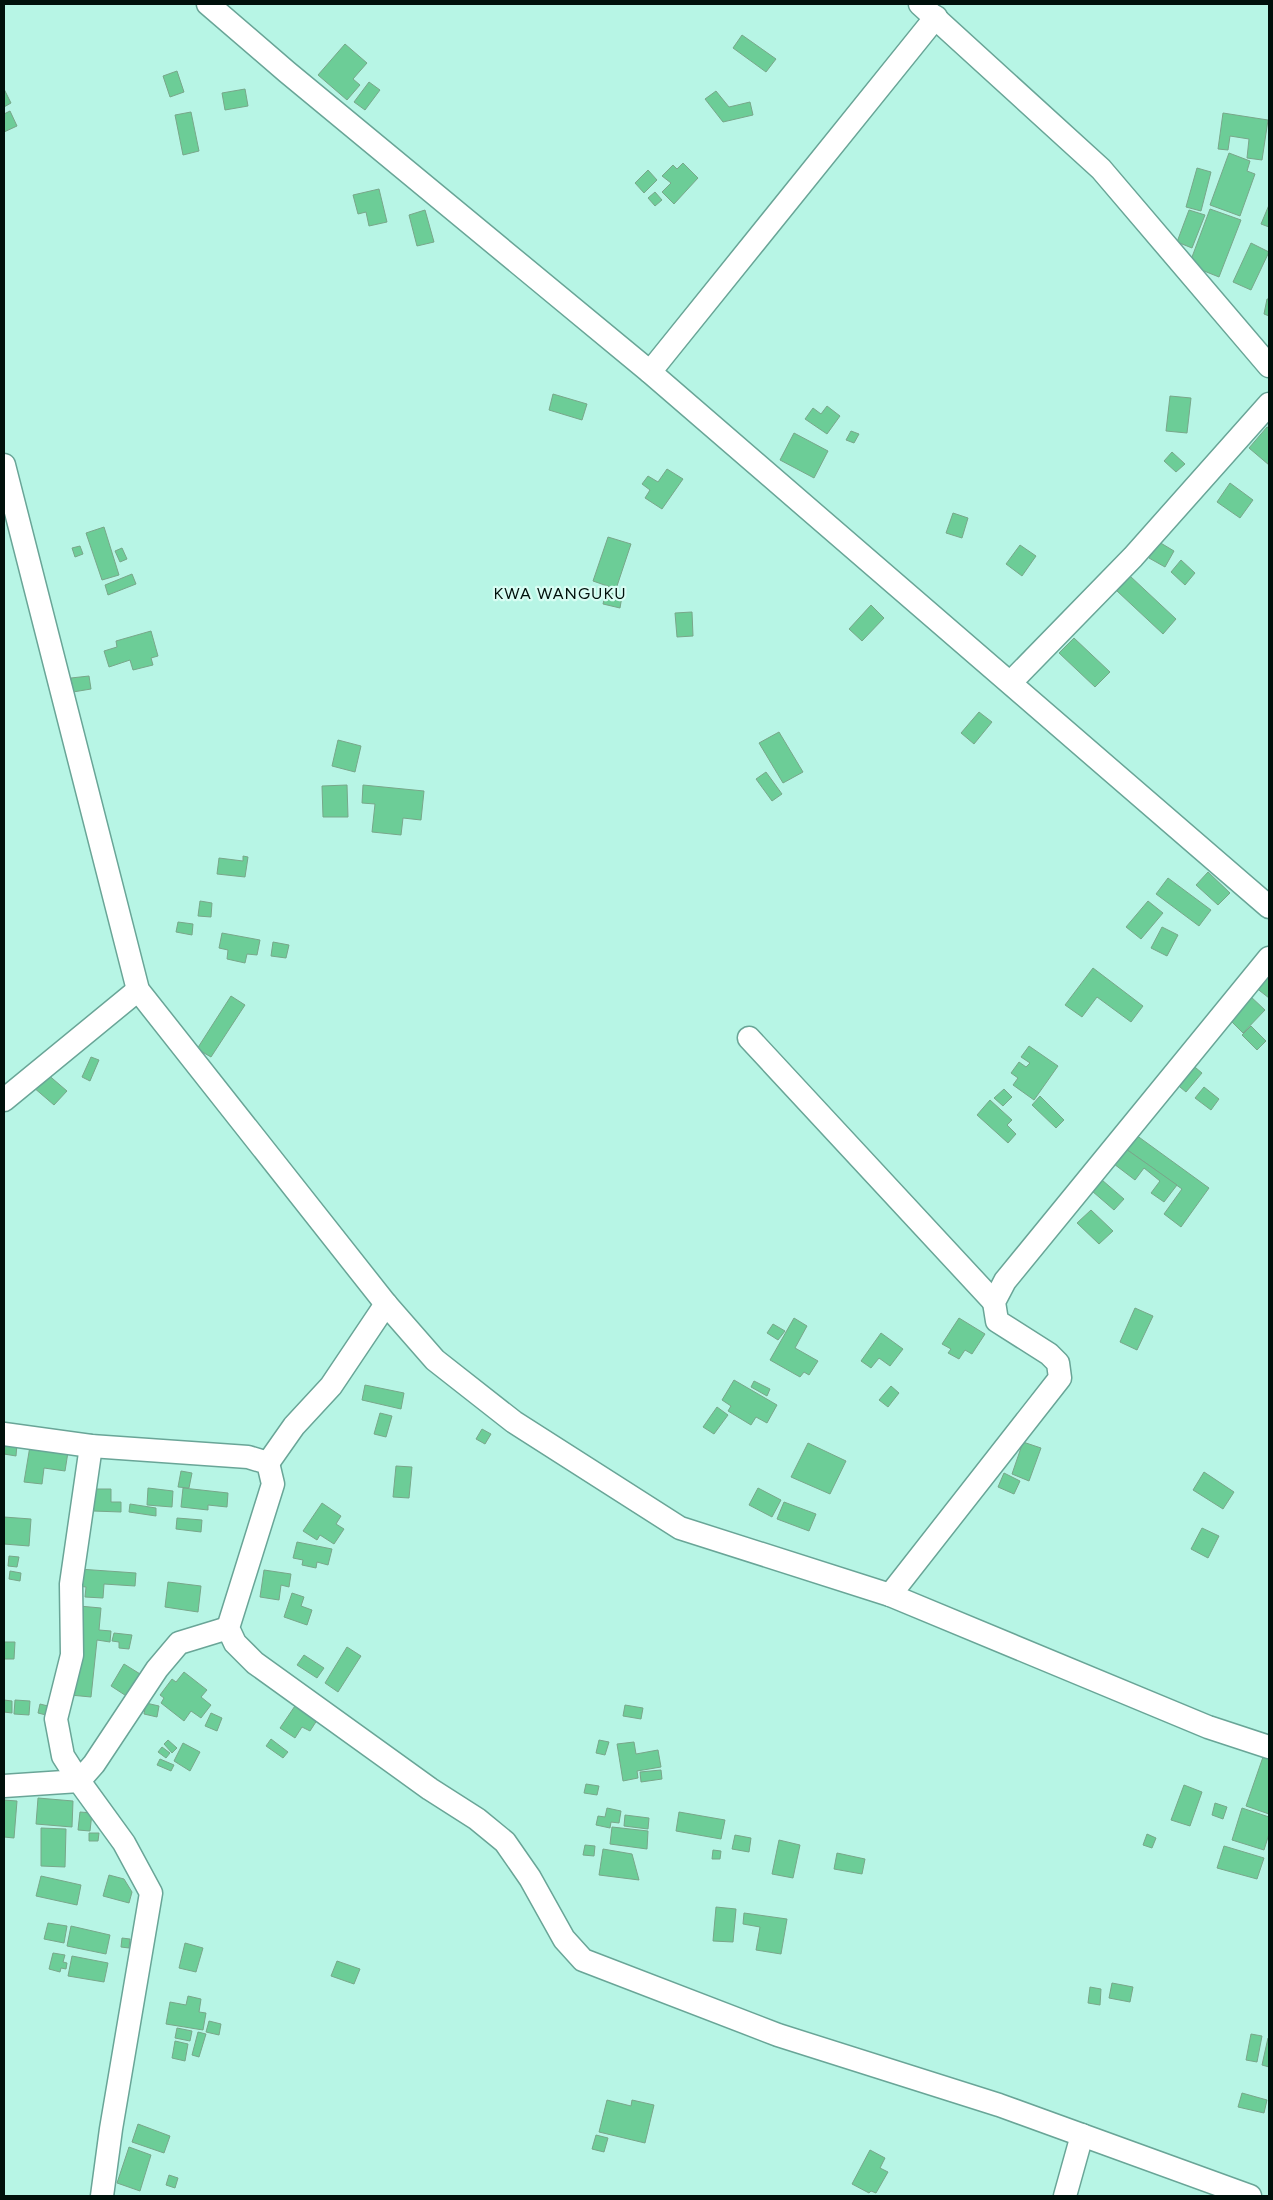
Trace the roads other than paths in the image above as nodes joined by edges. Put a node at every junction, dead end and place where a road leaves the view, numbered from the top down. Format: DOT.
graph roads {
  1 [pos="208,4"];
  2 [pos="928,10"];
  3 [pos="1269,366"];
  4 [pos="650,372"];
  5 [pos="1269,404"];
  6 [pos="4,465"];
  7 [pos="1011,682"];
  8 [pos="1269,907"];
  9 [pos="1269,958"];
  10 [pos="138,990"];
  11 [pos="749,1038"];
  12 [pos="4,1100"];
  13 [pos="994,1302"];
  14 [pos="386,1304"];
  15 [pos="4,1434"];
  16 [pos="91,1446"];
  17 [pos="268,1463"];
  18 [pos="890,1595"];
  19 [pos="228,1628"];
  20 [pos="1269,1747"];
  21 [pos="79,1781"];
  22 [pos="4,1786"];
  23 [pos="1082,2135"];
  24 [pos="102,2196"];
  25 [pos="1065,2196"];
  26 [pos="1250,2196"];
  1 -- 4 [label="street"];
  2 -- 3 [label="street"];
  2 -- 4 [label="street"];
  4 -- 7 [label="street"];
  5 -- 7 [label="street"];
  6 -- 10 [label="street"];
  7 -- 8 [label="street"];
  9 -- 13 [label="street"];
  10 -- 12 [label="street"];
  10 -- 14 [label="street"];
  11 -- 13 [label="street"];
  13 -- 18 [label="street"];
  14 -- 17 [label="street"];
  14 -- 18 [label="street"];
  15 -- 16 [label="street"];
  16 -- 17 [label="street"];
  16 -- 21 [label="street"];
  17 -- 19 [label="street"];
  18 -- 20 [label="street"];
  19 -- 21 [label="street"];
  19 -- 23 [label="street"];
  21 -- 22 [label="street"];
  21 -- 24 [label="street"];
  23 -- 25 [label="street"];
  23 -- 26 [label="street"];
}
